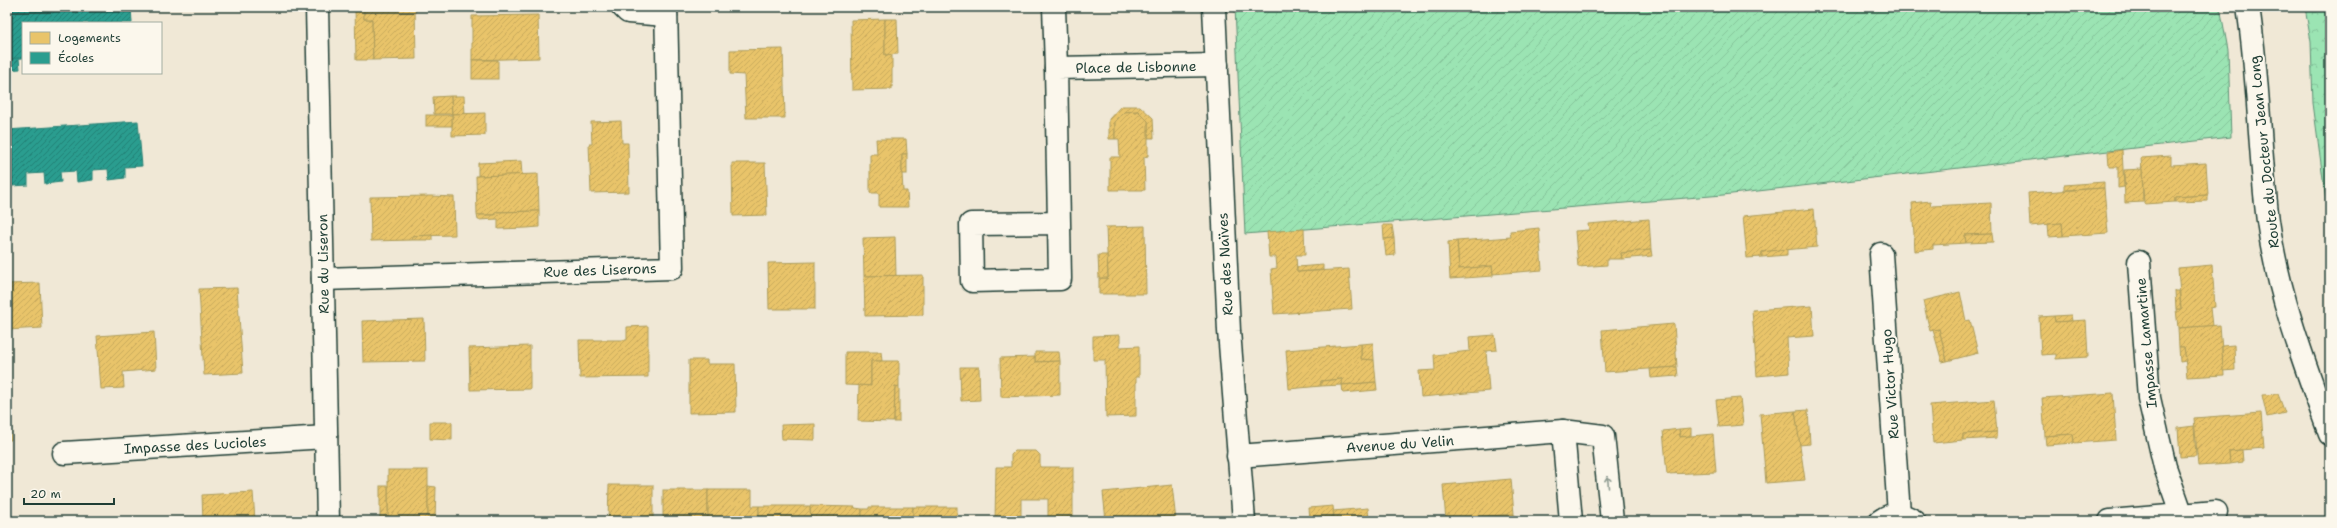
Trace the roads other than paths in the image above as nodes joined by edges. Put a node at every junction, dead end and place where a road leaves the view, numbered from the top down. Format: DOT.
graph roads {
  1 [pos="317,7"];
  2 [pos="623,7"];
  3 [pos="1054,7"];
  4 [pos="1214,7"];
  5 [pos="2248,7"];
  6 [pos="666,11"];
  7 [pos="1217,65"];
  8 [pos="1056,68"];
  9 [pos="1059,223"];
  10 [pos="1881,254"];
  11 [pos="2139,262"];
  12 [pos="323,279"];
  13 [pos="1563,431"];
  14 [pos="2330,434"];
  15 [pos="326,437"];
  16 [pos="64,453"];
  17 [pos="1238,456"];
  18 [pos="2216,512"];
  19 [pos="2183,518"];
  20 [pos="1897,519"];
  21 [pos="328,521"];
  22 [pos="1244,521"];
  23 [pos="1571,521"];
  24 [pos="1612,521"];
  25 [pos="2110,521"];
  1 -- 12 [label="street, Rue du Liseron"];
  2 -- 6 [label="street, Rue des Liserons"];
  3 -- 8 [label="street, Place de Lisbonne"];
  4 -- 7 [label="street, Rue des Naïves"];
  5 -- 14 [label="street, Route du Docteur Jean Long"];
  6 -- 12 [label="street, Rue des Liserons"];
  7 -- 8 [label="street, Place de Lisbonne"];
  7 -- 17 [label="street, Rue des Naïves"];
  8 -- 9 [label="street, Place de Lisbonne"];
  9 -- 9 [label="street, Place de Lisbonne"];
  10 -- 20 [label="street, Rue Victor Hugo"];
  11 -- 19 [label="street, Impasse Lamartine"];
  12 -- 15 [label="street, Rue du Liseron"];
  13 -- 17 [label="street, Avenue du Velin"];
  13 -- 23 [label="street"];
  24 -- 13 [label="street, Avenue du Velin, one-way"];
  15 -- 16 [label="street, Impasse des Lucioles"];
  15 -- 21 [label="street, Rue du Liseron"];
  17 -- 22 [label="street, Rue des Naïves"];
  18 -- 19 [label="street"];
  19 -- 25 [label="street"];
}
